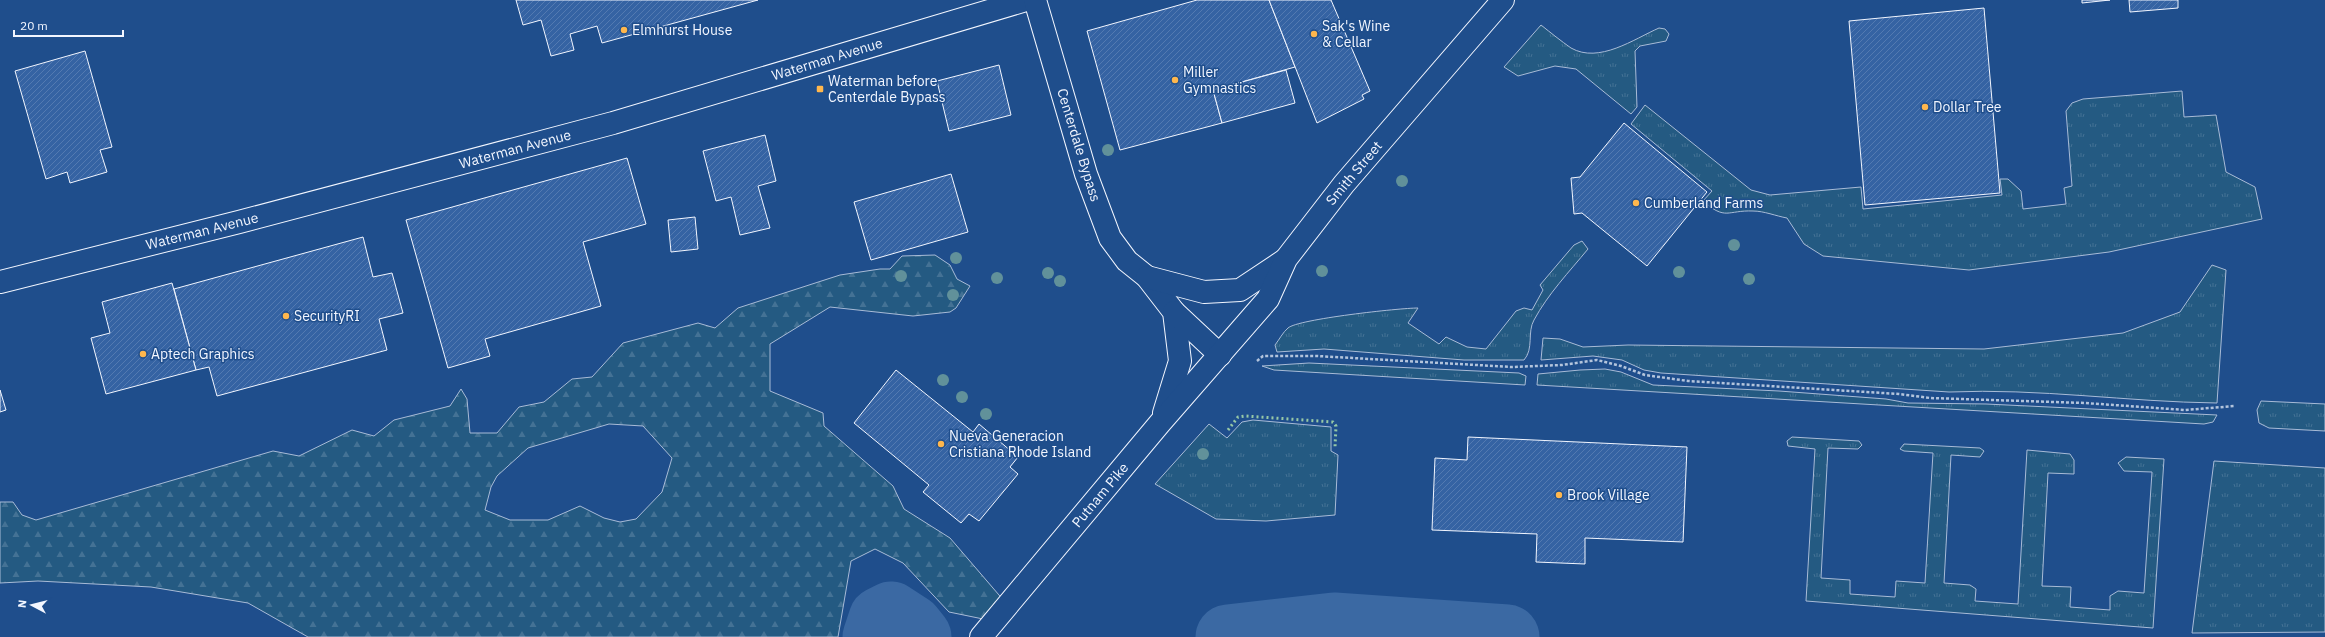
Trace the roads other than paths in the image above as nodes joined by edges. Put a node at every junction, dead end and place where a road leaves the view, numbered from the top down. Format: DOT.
graph roads {
  1 [pos="1026,0"];
  2 [pos="1035,0"];
  3 [pos="1503,0"];
  4 [pos="1286,259"];
  5 [pos="1147,277"];
  6 [pos="0,282"];
  7 [pos="1174,312"];
  8 [pos="1220,356"];
  9 [pos="1160,423"];
  10 [pos="981,637"];
  1 -- 6 [label="main road, Waterman Avenue"];
  2 -- 5 [label="main road, Centerdale Bypass"];
  3 -- 4 [label="main road, Smith Street"];
  4 -- 5 [label="main road, Centerdale Bypass"];
  4 -- 8 [label="main road, Smith Street"];
  5 -- 7 [label="main road, Centerdale Bypass"];
  7 -- 8 [label="main road, Centerdale Bypass"];
  7 -- 9 [label="main road"];
  8 -- 9 [label="main road, Putnam Pike"];
  9 -- 10 [label="main road, Putnam Pike"];
}
